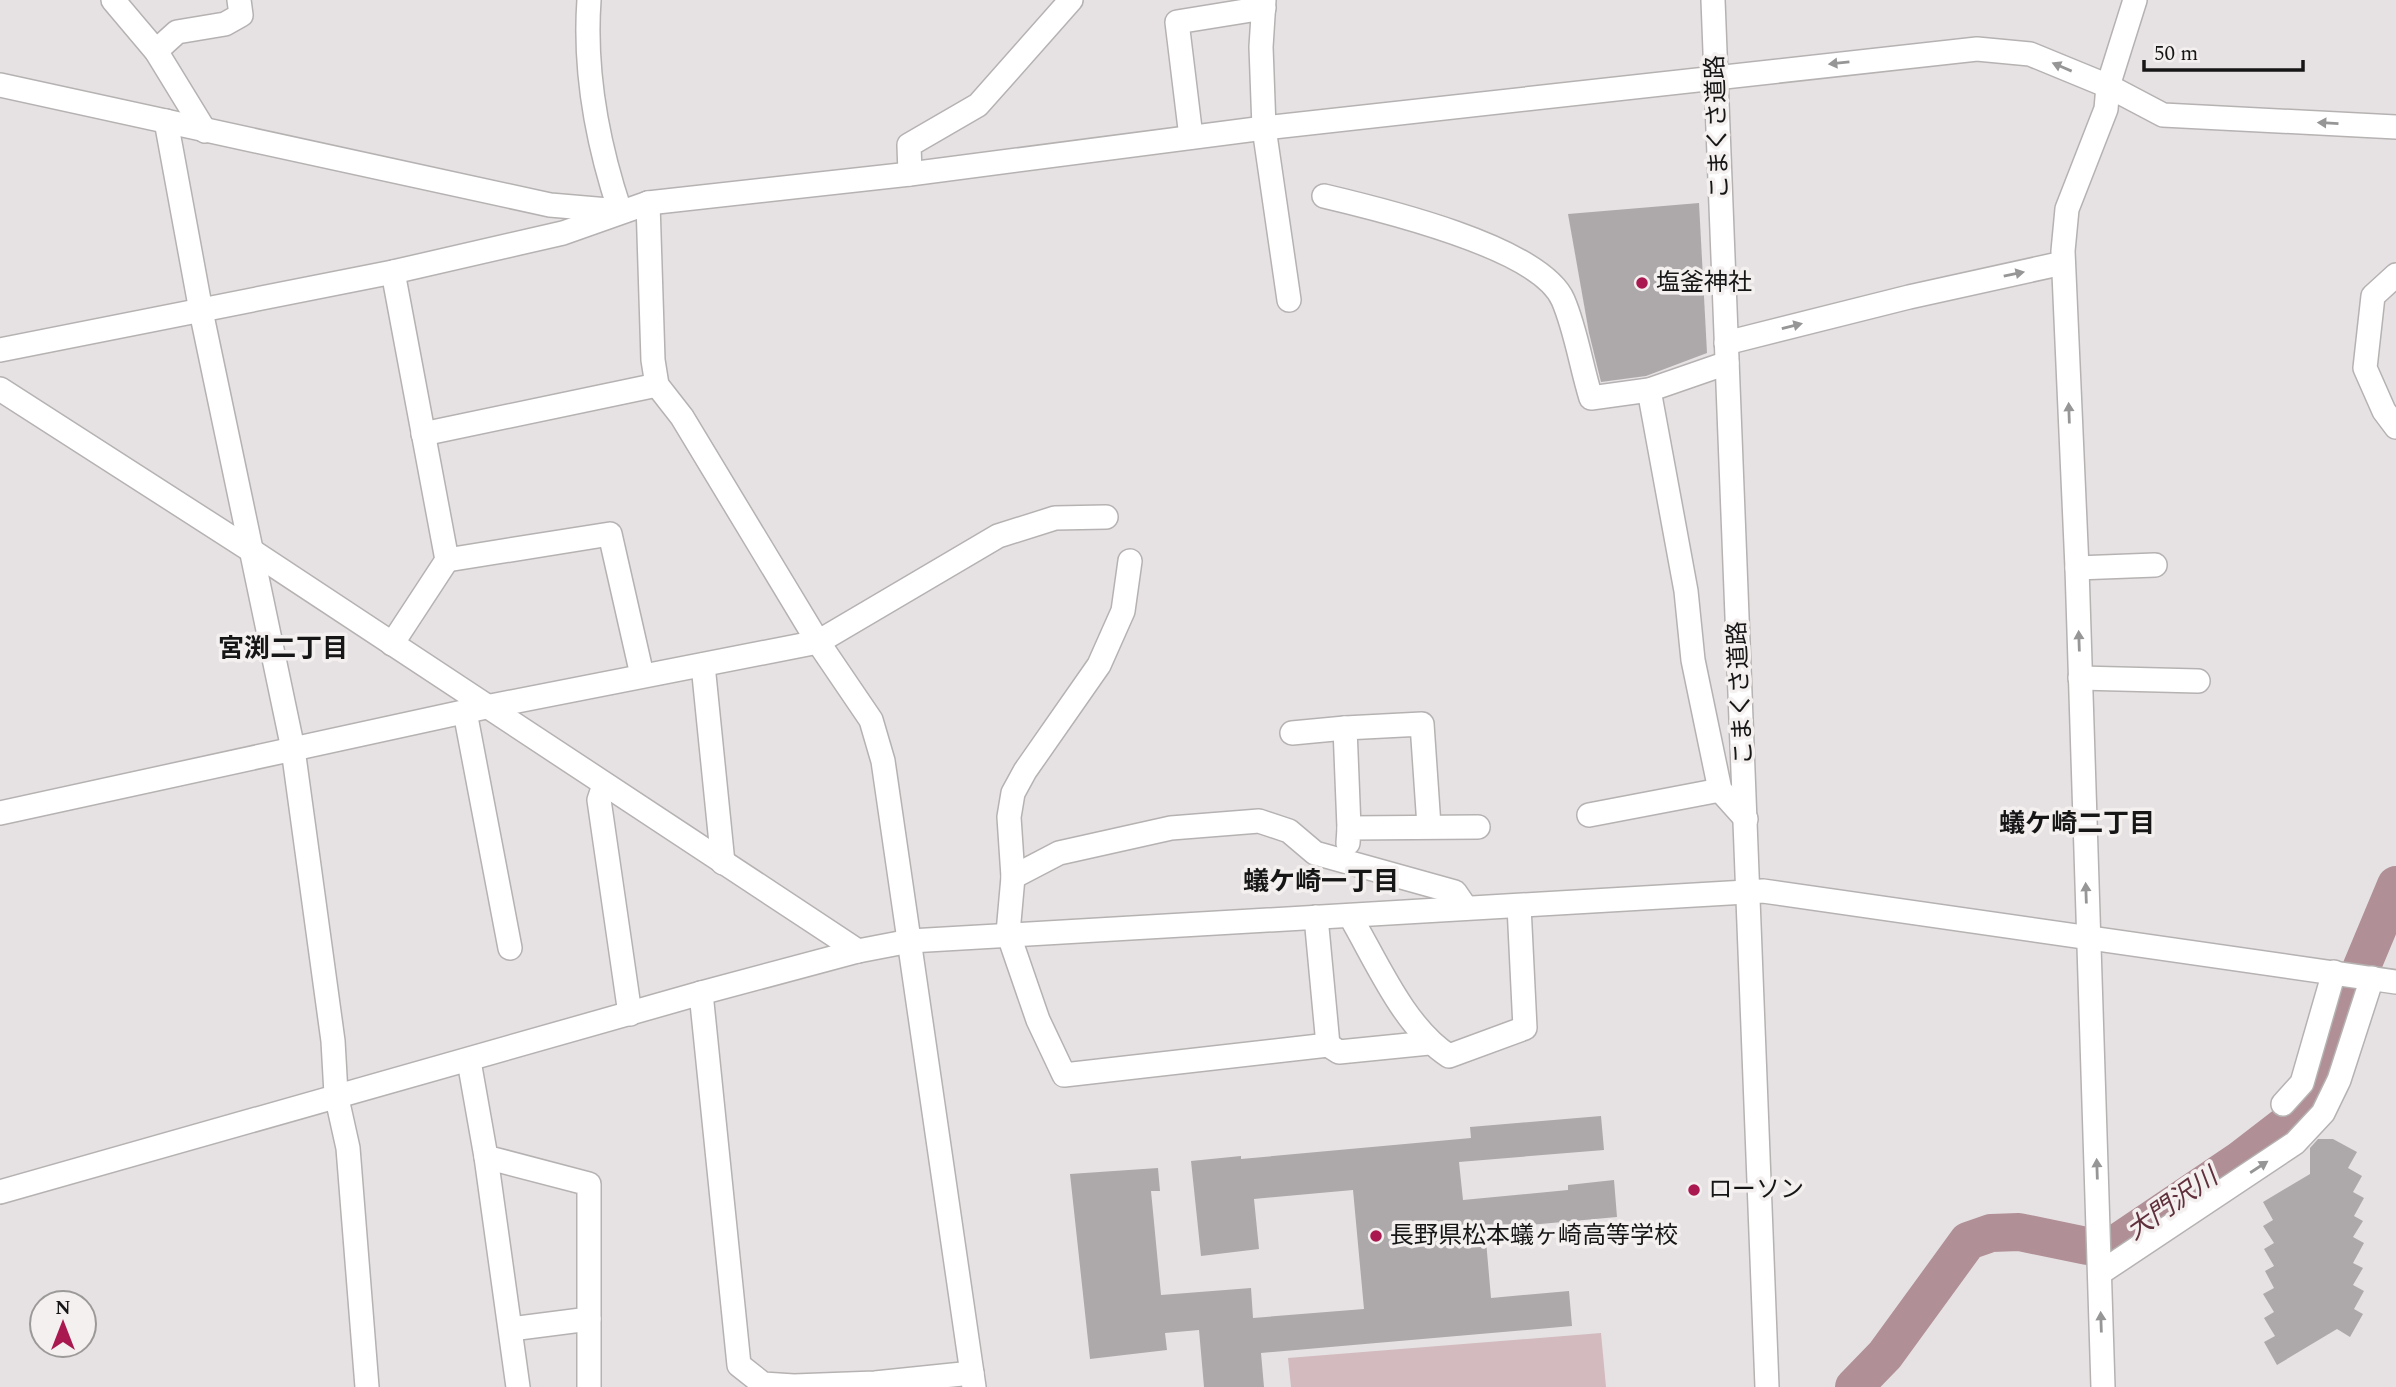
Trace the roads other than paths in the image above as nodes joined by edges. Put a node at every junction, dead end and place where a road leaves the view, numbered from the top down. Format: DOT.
graph roads {
  1 [pos="113,0"];
  2 [pos="239,0"];
  3 [pos="589,0"];
  4 [pos="1071,0"];
  5 [pos="1713,0"];
  6 [pos="2135,0"];
  7 [pos="1264,4"];
  8 [pos="156,51"];
  9 [pos="1717,76"];
  10 [pos="0,85"];
  11 [pos="2108,86"];
  12 [pos="166,121"];
  13 [pos="2396,127"];
  14 [pos="1264,128"];
  15 [pos="205,131"];
  16 [pos="1191,137"];
  17 [pos="910,174"];
  18 [pos="1324,196"];
  19 [pos="648,202"];
  20 [pos="620,211"];
  21 [pos="2063,263"];
  22 [pos="393,272"];
  23 [pos="2396,275"];
  24 [pos="1289,300"];
  25 [pos="201,311"];
  26 [pos="0,350"];
  27 [pos="1727,353"];
  28 [pos="657,385"];
  29 [pos="0,389"];
  30 [pos="1649,390"];
  31 [pos="2396,426"];
  32 [pos="423,434"];
  33 [pos="1106,517"];
  34 [pos="249,550"];
  35 [pos="447,561"];
  36 [pos="1130,561"];
  37 [pos="2155,565"];
  38 [pos="2077,568"];
  39 [pos="818,642"];
  40 [pos="392,644"];
  41 [pos="704,665"];
  42 [pos="642,675"];
  43 [pos="2080,678"];
  44 [pos="2198,681"];
  45 [pos="475,710"];
  46 [pos="1345,729"];
  47 [pos="1292,733"];
  48 [pos="293,749"];
  49 [pos="604,785"];
  50 [pos="1720,790"];
  51 [pos="0,813"];
  52 [pos="1589,815"];
  53 [pos="1746,819"];
  54 [pos="1429,826"];
  55 [pos="1478,827"];
  56 [pos="1349,828"];
  57 [pos="1348,861"];
  58 [pos="723,863"];
  59 [pos="1013,877"];
  60 [pos="1748,891"];
  61 [pos="1519,906"];
  62 [pos="1466,908"];
  63 [pos="1350,916"];
  64 [pos="1316,917"];
  65 [pos="1008,933"];
  66 [pos="2088,937"];
  67 [pos="909,941"];
  68 [pos="510,948"];
  69 [pos="858,951"];
  70 [pos="2338,972"];
  71 [pos="2369,977"];
  72 [pos="2396,982"];
  73 [pos="701,993"];
  74 [pos="631,1014"];
  75 [pos="1429,1043"];
  76 [pos="1328,1045"];
  77 [pos="469,1060"];
  78 [pos="336,1094"];
  79 [pos="2283,1104"];
  80 [pos="485,1157"];
  81 [pos="0,1192"];
  82 [pos="2099,1255"];
  83 [pos="589,1319"];
  84 [pos="511,1328"];
  85 [pos="973,1380"];
  86 [pos="367,1387"];
  87 [pos="518,1387"];
  88 [pos="589,1387"];
  89 [pos="1767,1387"];
  90 [pos="2103,1387"];
  1 -- 8 [label="street"];
  2 -- 8 [label="street"];
  3 -- 20 [label="street"];
  4 -- 17 [label="street"];
  5 -- 9 [label="street, こまくさ道路"];
  6 -- 11 [label="street"];
  7 -- 14 [label="street"];
  7 -- 16 [label="street"];
  8 -- 15 [label="street"];
  11 -- 9 [label="street, one-way"];
  9 -- 14 [label="street"];
  9 -- 27 [label="street, こまくさ道路"];
  10 -- 12 [label="street"];
  13 -- 11 [label="street, one-way"];
  11 -- 21 [label="street"];
  12 -- 15 [label="street"];
  12 -- 25 [label="street"];
  14 -- 16 [label="street"];
  14 -- 24 [label="street"];
  15 -- 20 [label="street"];
  16 -- 17 [label="street"];
  17 -- 19 [label="street"];
  18 -- 30 [label="street"];
  19 -- 20 [label="street"];
  19 -- 28 [label="street"];
  20 -- 22 [label="street"];
  27 -- 21 [label="street, one-way"];
  38 -- 21 [label="street, one-way"];
  22 -- 25 [label="street"];
  22 -- 32 [label="street"];
  23 -- 31 [label="street"];
  25 -- 26 [label="street"];
  25 -- 34 [label="street"];
  27 -- 30 [label="street"];
  27 -- 53 [label="street, こまくさ道路"];
  28 -- 32 [label="street"];
  28 -- 39 [label="street"];
  29 -- 34 [label="street"];
  30 -- 50 [label="street"];
  32 -- 35 [label="street"];
  33 -- 39 [label="street"];
  34 -- 40 [label="street"];
  34 -- 48 [label="street"];
  35 -- 40 [label="street"];
  35 -- 42 [label="street"];
  36 -- 59 [label="street"];
  37 -- 38 [label="street"];
  43 -- 38 [label="street, one-way"];
  39 -- 41 [label="street"];
  39 -- 67 [label="street"];
  40 -- 45 [label="street"];
  41 -- 42 [label="street"];
  41 -- 58 [label="street"];
  42 -- 45 [label="street"];
  43 -- 44 [label="street"];
  66 -- 43 [label="street, one-way"];
  45 -- 48 [label="street"];
  45 -- 49 [label="street"];
  45 -- 68 [label="street"];
  46 -- 47 [label="street"];
  46 -- 54 [label="street"];
  46 -- 56 [label="street"];
  48 -- 51 [label="street"];
  48 -- 78 [label="street"];
  49 -- 58 [label="street"];
  49 -- 74 [label="street"];
  50 -- 52 [label="street"];
  50 -- 53 [label="street"];
  53 -- 60 [label="street, こまくさ道路"];
  54 -- 55 [label="street"];
  54 -- 56 [label="street"];
  56 -- 57 [label="street"];
  57 -- 59 [label="street"];
  57 -- 62 [label="street"];
  58 -- 69 [label="street"];
  59 -- 65 [label="street"];
  60 -- 61 [label="street"];
  60 -- 66 [label="street"];
  60 -- 89 [label="street, こまくさ道路"];
  61 -- 62 [label="street"];
  61 -- 75 [label="street"];
  62 -- 63 [label="street"];
  63 -- 64 [label="street"];
  63 -- 75 [label="street"];
  64 -- 65 [label="street"];
  64 -- 76 [label="street"];
  65 -- 67 [label="street"];
  65 -- 76 [label="street"];
  66 -- 70 [label="street"];
  82 -- 66 [label="street, one-way"];
  67 -- 69 [label="street"];
  67 -- 85 [label="street"];
  69 -- 73 [label="street"];
  70 -- 71 [label="street"];
  70 -- 79 [label="street"];
  71 -- 72 [label="street"];
  82 -- 71 [label="street, one-way"];
  73 -- 74 [label="street"];
  73 -- 85 [label="street"];
  74 -- 77 [label="street"];
  75 -- 76 [label="street"];
  77 -- 78 [label="street"];
  77 -- 80 [label="street"];
  78 -- 81 [label="street"];
  78 -- 86 [label="street"];
  80 -- 83 [label="street"];
  80 -- 84 [label="street"];
  90 -- 82 [label="street, one-way"];
  83 -- 84 [label="street"];
  83 -- 88 [label="street"];
  84 -- 87 [label="street"];
}
